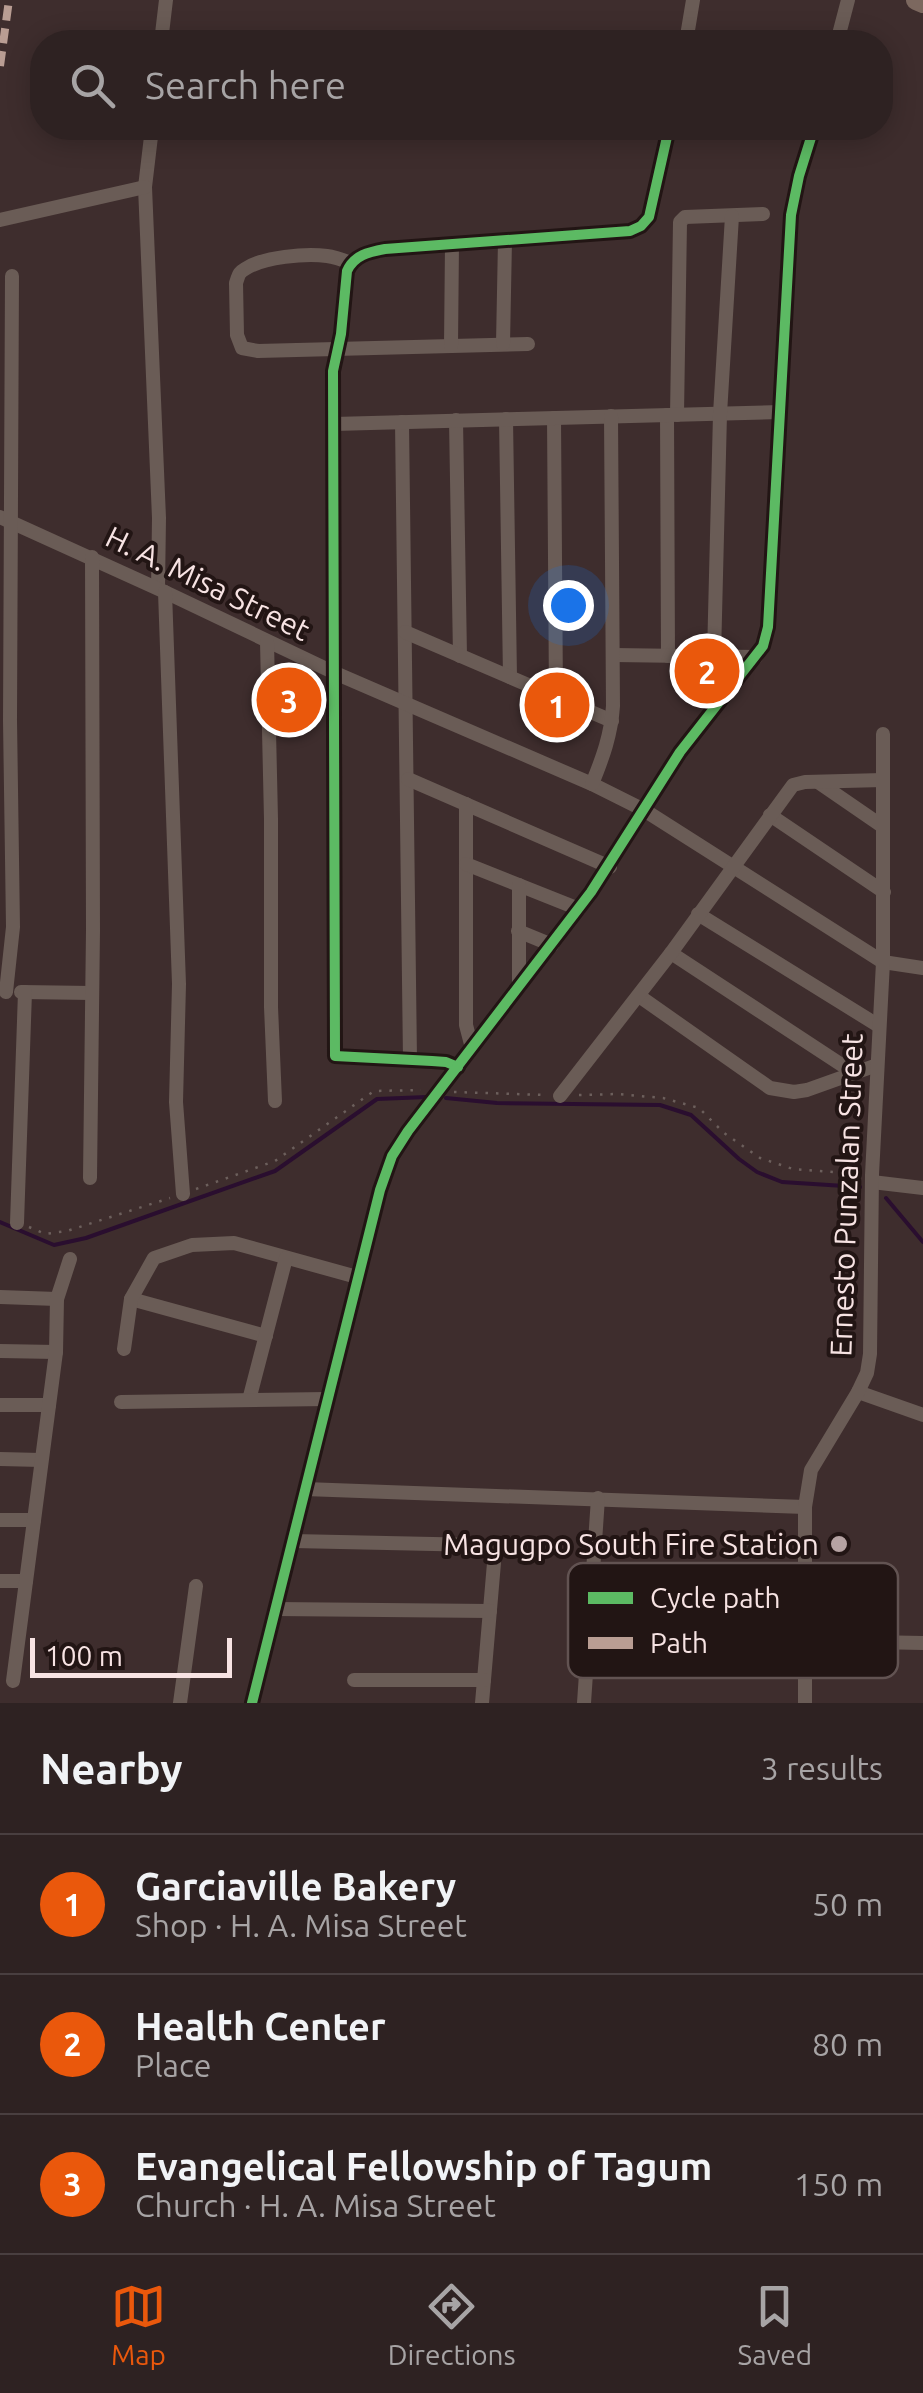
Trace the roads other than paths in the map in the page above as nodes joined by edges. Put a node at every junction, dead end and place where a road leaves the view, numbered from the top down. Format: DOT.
graph roads {
  1 [pos="166,0"];
  2 [pos="694,0"];
  3 [pos="848,0"];
  4 [pos="916,0"];
  5 [pos="923,3"];
  6 [pos="162,30"];
  7 [pos="688,30"];
  8 [pos="840,30"];
  9 [pos="150,140"];
  10 [pos="666,140"];
  11 [pos="810,140"];
  12 [pos="144,187"];
  13 [pos="763,214"];
  14 [pos="732,216"];
  15 [pos="0,220"];
  16 [pos="505,240"];
  17 [pos="452,244"];
  18 [pos="351,262"];
  19 [pos="12,276"];
  20 [pos="6,320"];
  21 [pos="503,344"];
  22 [pos="528,344"];
  23 [pos="451,346"];
  24 [pos="337,348"];
  25 [pos="780,412"];
  26 [pos="720,414"];
  27 [pos="672,415"];
  28 [pos="611,416"];
  29 [pos="554,418"];
  30 [pos="506,419"];
  31 [pos="456,420"];
  32 [pos="402,422"];
  33 [pos="334,424"];
  34 [pos="6,519"];
  35 [pos="92,557"];
  36 [pos="162,590"];
  37 [pos="405,632"];
  38 [pos="267,642"];
  39 [pos="614,655"];
  40 [pos="460,656"];
  41 [pos="668,656"];
  42 [pos="714,656"];
  43 [pos="756,657"];
  44 [pos="335,674"];
  45 [pos="510,677"];
  46 [pos="556,697"];
  47 [pos="406,704"];
  48 [pos="612,721"];
  49 [pos="882,734"];
  50 [pos="408,779"];
  51 [pos="882,780"];
  52 [pos="818,782"];
  53 [pos="592,784"];
  54 [pos="466,804"];
  55 [pos="644,810"];
  56 [pos="770,815"];
  57 [pos="882,826"];
  58 [pos="466,864"];
  59 [pos="610,866"];
  60 [pos="733,866"];
  61 [pos="519,885"];
  62 [pos="884,892"];
  63 [pos="579,909"];
  64 [pos="698,914"];
  65 [pos="6,927"];
  66 [pos="518,931"];
  67 [pos="552,946"];
  68 [pos="671,953"];
  69 [pos="883,962"];
  70 [pos="923,968"];
  71 [pos="519,988"];
  72 [pos="3,992"];
  73 [pos="26,992"];
  74 [pos="92,992"];
  75 [pos="638,996"];
  76 [pos="879,1026"];
  77 [pos="472,1048"];
  78 [pos="410,1060"];
  79 [pos="877,1065"];
  80 [pos="458,1067"];
  81 [pos="854,1072"];
  82 [pos="560,1096"];
  83 [pos="275,1101"];
  84 [pos="90,1178"];
  85 [pos="872,1179"];
  86 [pos="923,1188"];
  87 [pos="183,1194"];
  88 [pos="17,1222"];
  89 [pos="286,1258"];
  90 [pos="70,1259"];
  91 [pos="357,1277"];
  92 [pos="0,1297"];
  93 [pos="57,1298"];
  94 [pos="131,1299"];
  95 [pos="266,1336"];
  96 [pos="124,1348"];
  97 [pos="0,1351"];
  98 [pos="56,1352"];
  99 [pos="858,1392"];
  100 [pos="327,1399"];
  101 [pos="249,1400"];
  102 [pos="121,1402"];
  103 [pos="0,1405"];
  104 [pos="48,1406"];
  105 [pos="923,1415"];
  106 [pos="0,1459"];
  107 [pos="42,1460"];
  108 [pos="305,1489"];
  109 [pos="598,1498"];
  110 [pos="804,1507"];
  111 [pos="0,1520"];
  112 [pos="34,1520"];
  113 [pos="292,1540"];
  114 [pos="594,1563"];
  115 [pos="804,1563"];
  116 [pos="0,1581"];
  117 [pos="26,1581"];
  118 [pos="196,1586"];
  119 [pos="275,1609"];
  120 [pos="490,1611"];
  121 [pos="0,1643"];
  122 [pos="18,1643"];
  123 [pos="586,1678"];
  124 [pos="805,1678"];
  125 [pos="354,1680"];
  126 [pos="484,1680"];
  127 [pos="12,1681"];
  128 [pos="180,1703"];
  129 [pos="252,1703"];
  130 [pos="482,1703"];
  131 [pos="584,1703"];
  132 [pos="805,1703"];
  1 -- 6 [label="street"];
  2 -- 7 [label="street"];
  3 -- 8 [label="street"];
  4 -- 5 [label="highway"];
  9 -- 12 [label="street"];
  10 -- 16 [label="street"];
  11 -- 25 [label="street"];
  12 -- 15 [label="street"];
  12 -- 36 [label="street"];
  13 -- 14 [label="street"];
  14 -- 26 [label="street"];
  14 -- 27 [label="street"];
  16 -- 17 [label="street"];
  16 -- 21 [label="street"];
  17 -- 18 [label="street"];
  17 -- 23 [label="street"];
  18 -- 24 [label="street"];
  18 -- 24 [label="street"];
  19 -- 20 [label="street"];
  20 -- 34 [label="street"];
  21 -- 22 [label="street"];
  21 -- 23 [label="street"];
  23 -- 24 [label="street"];
  24 -- 33 [label="street"];
  25 -- 26 [label="street"];
  25 -- 43 [label="street"];
  26 -- 27 [label="street"];
  26 -- 42 [label="street"];
  27 -- 28 [label="street"];
  27 -- 41 [label="street"];
  28 -- 29 [label="street"];
  28 -- 39 [label="street"];
  29 -- 30 [label="street"];
  29 -- 46 [label="street"];
  30 -- 31 [label="street"];
  30 -- 45 [label="street"];
  31 -- 32 [label="street"];
  31 -- 40 [label="street"];
  32 -- 33 [label="street"];
  32 -- 37 [label="street"];
  33 -- 44 [label="street"];
  34 -- 35 [label="street, H. A. Misa Street"];
  34 -- 65 [label="street"];
  35 -- 36 [label="street, H. A. Misa Street"];
  35 -- 74 [label="street"];
  36 -- 38 [label="street, H. A. Misa Street"];
  36 -- 87 [label="street"];
  37 -- 40 [label="street"];
  37 -- 47 [label="street"];
  38 -- 44 [label="street, H. A. Misa Street"];
  38 -- 83 [label="street"];
  39 -- 41 [label="street"];
  39 -- 48 [label="street"];
  40 -- 45 [label="street"];
  41 -- 42 [label="street"];
  42 -- 43 [label="street"];
  43 -- 55 [label="street"];
  44 -- 47 [label="street, H. A. Misa Street"];
  44 -- 78 [label="street"];
  45 -- 46 [label="street"];
  46 -- 48 [label="street"];
  47 -- 50 [label="street"];
  47 -- 53 [label="street, H. A. Misa Street"];
  48 -- 53 [label="street"];
  49 -- 51 [label="street, Ernesto Punzalan Street"];
  50 -- 54 [label="street"];
  50 -- 78 [label="street"];
  51 -- 52 [label="street"];
  51 -- 57 [label="street, Ernesto Punzalan Street"];
  52 -- 56 [label="street"];
  52 -- 57 [label="street"];
  53 -- 55 [label="street, H. A. Misa Street"];
  54 -- 58 [label="street"];
  54 -- 59 [label="street"];
  55 -- 59 [label="street"];
  55 -- 60 [label="street, H. A. Misa Street"];
  56 -- 60 [label="street"];
  56 -- 62 [label="street"];
  57 -- 62 [label="street, Ernesto Punzalan Street"];
  58 -- 61 [label="street"];
  58 -- 77 [label="street"];
  59 -- 63 [label="street"];
  60 -- 64 [label="street"];
  60 -- 69 [label="street, H. A. Misa Street"];
  61 -- 63 [label="street"];
  61 -- 66 [label="street"];
  62 -- 69 [label="street, Ernesto Punzalan Street"];
  63 -- 67 [label="street"];
  64 -- 68 [label="street"];
  64 -- 76 [label="street"];
  65 -- 72 [label="street"];
  66 -- 67 [label="street"];
  66 -- 71 [label="street"];
  67 -- 71 [label="street"];
  68 -- 75 [label="street"];
  68 -- 81 [label="street"];
  69 -- 70 [label="street, H. A. Misa Street"];
  69 -- 76 [label="street, Ernesto Punzalan Street"];
  71 -- 77 [label="street"];
  72 -- 73 [label="street"];
  73 -- 74 [label="street"];
  73 -- 88 [label="street"];
  74 -- 84 [label="street"];
  75 -- 81 [label="street"];
  75 -- 82 [label="street"];
  76 -- 79 [label="street, Ernesto Punzalan Street"];
  77 -- 80 [label="street"];
  78 -- 80 [label="street"];
  79 -- 81 [label="street"];
  79 -- 85 [label="street, Ernesto Punzalan Street"];
  80 -- 91 [label="street"];
  85 -- 86 [label="street"];
  85 -- 99 [label="street, Ernesto Punzalan Street"];
  89 -- 91 [label="street"];
  89 -- 94 [label="street"];
  89 -- 95 [label="street"];
  90 -- 93 [label="street"];
  91 -- 100 [label="street"];
  92 -- 93 [label="street"];
  93 -- 98 [label="street"];
  94 -- 95 [label="street"];
  94 -- 96 [label="street"];
  95 -- 101 [label="street"];
  97 -- 98 [label="street"];
  98 -- 104 [label="street"];
  99 -- 105 [label="street"];
  99 -- 110 [label="street, Ernesto Punzalan Street"];
  100 -- 101 [label="street"];
  100 -- 108 [label="street"];
  101 -- 102 [label="street"];
  103 -- 104 [label="street"];
  104 -- 107 [label="street"];
  106 -- 107 [label="street"];
  107 -- 112 [label="street"];
  108 -- 109 [label="street"];
  108 -- 113 [label="street"];
  109 -- 110 [label="street"];
  109 -- 114 [label="street"];
  110 -- 115 [label="street, Ernesto Punzalan Street"];
  111 -- 112 [label="street"];
  112 -- 117 [label="street"];
  113 -- 119 [label="street"];
  113 -- 120 [label="street"];
  116 -- 117 [label="street"];
  117 -- 122 [label="street"];
  118 -- 128 [label="street"];
  119 -- 120 [label="street"];
  119 -- 129 [label="street"];
  120 -- 126 [label="street"];
  121 -- 122 [label="street"];
  122 -- 127 [label="street"];
  123 -- 131 [label="street"];
  124 -- 132 [label="street, Ernesto Punzalan Street"];
  125 -- 126 [label="street"];
  126 -- 130 [label="street"];
}
